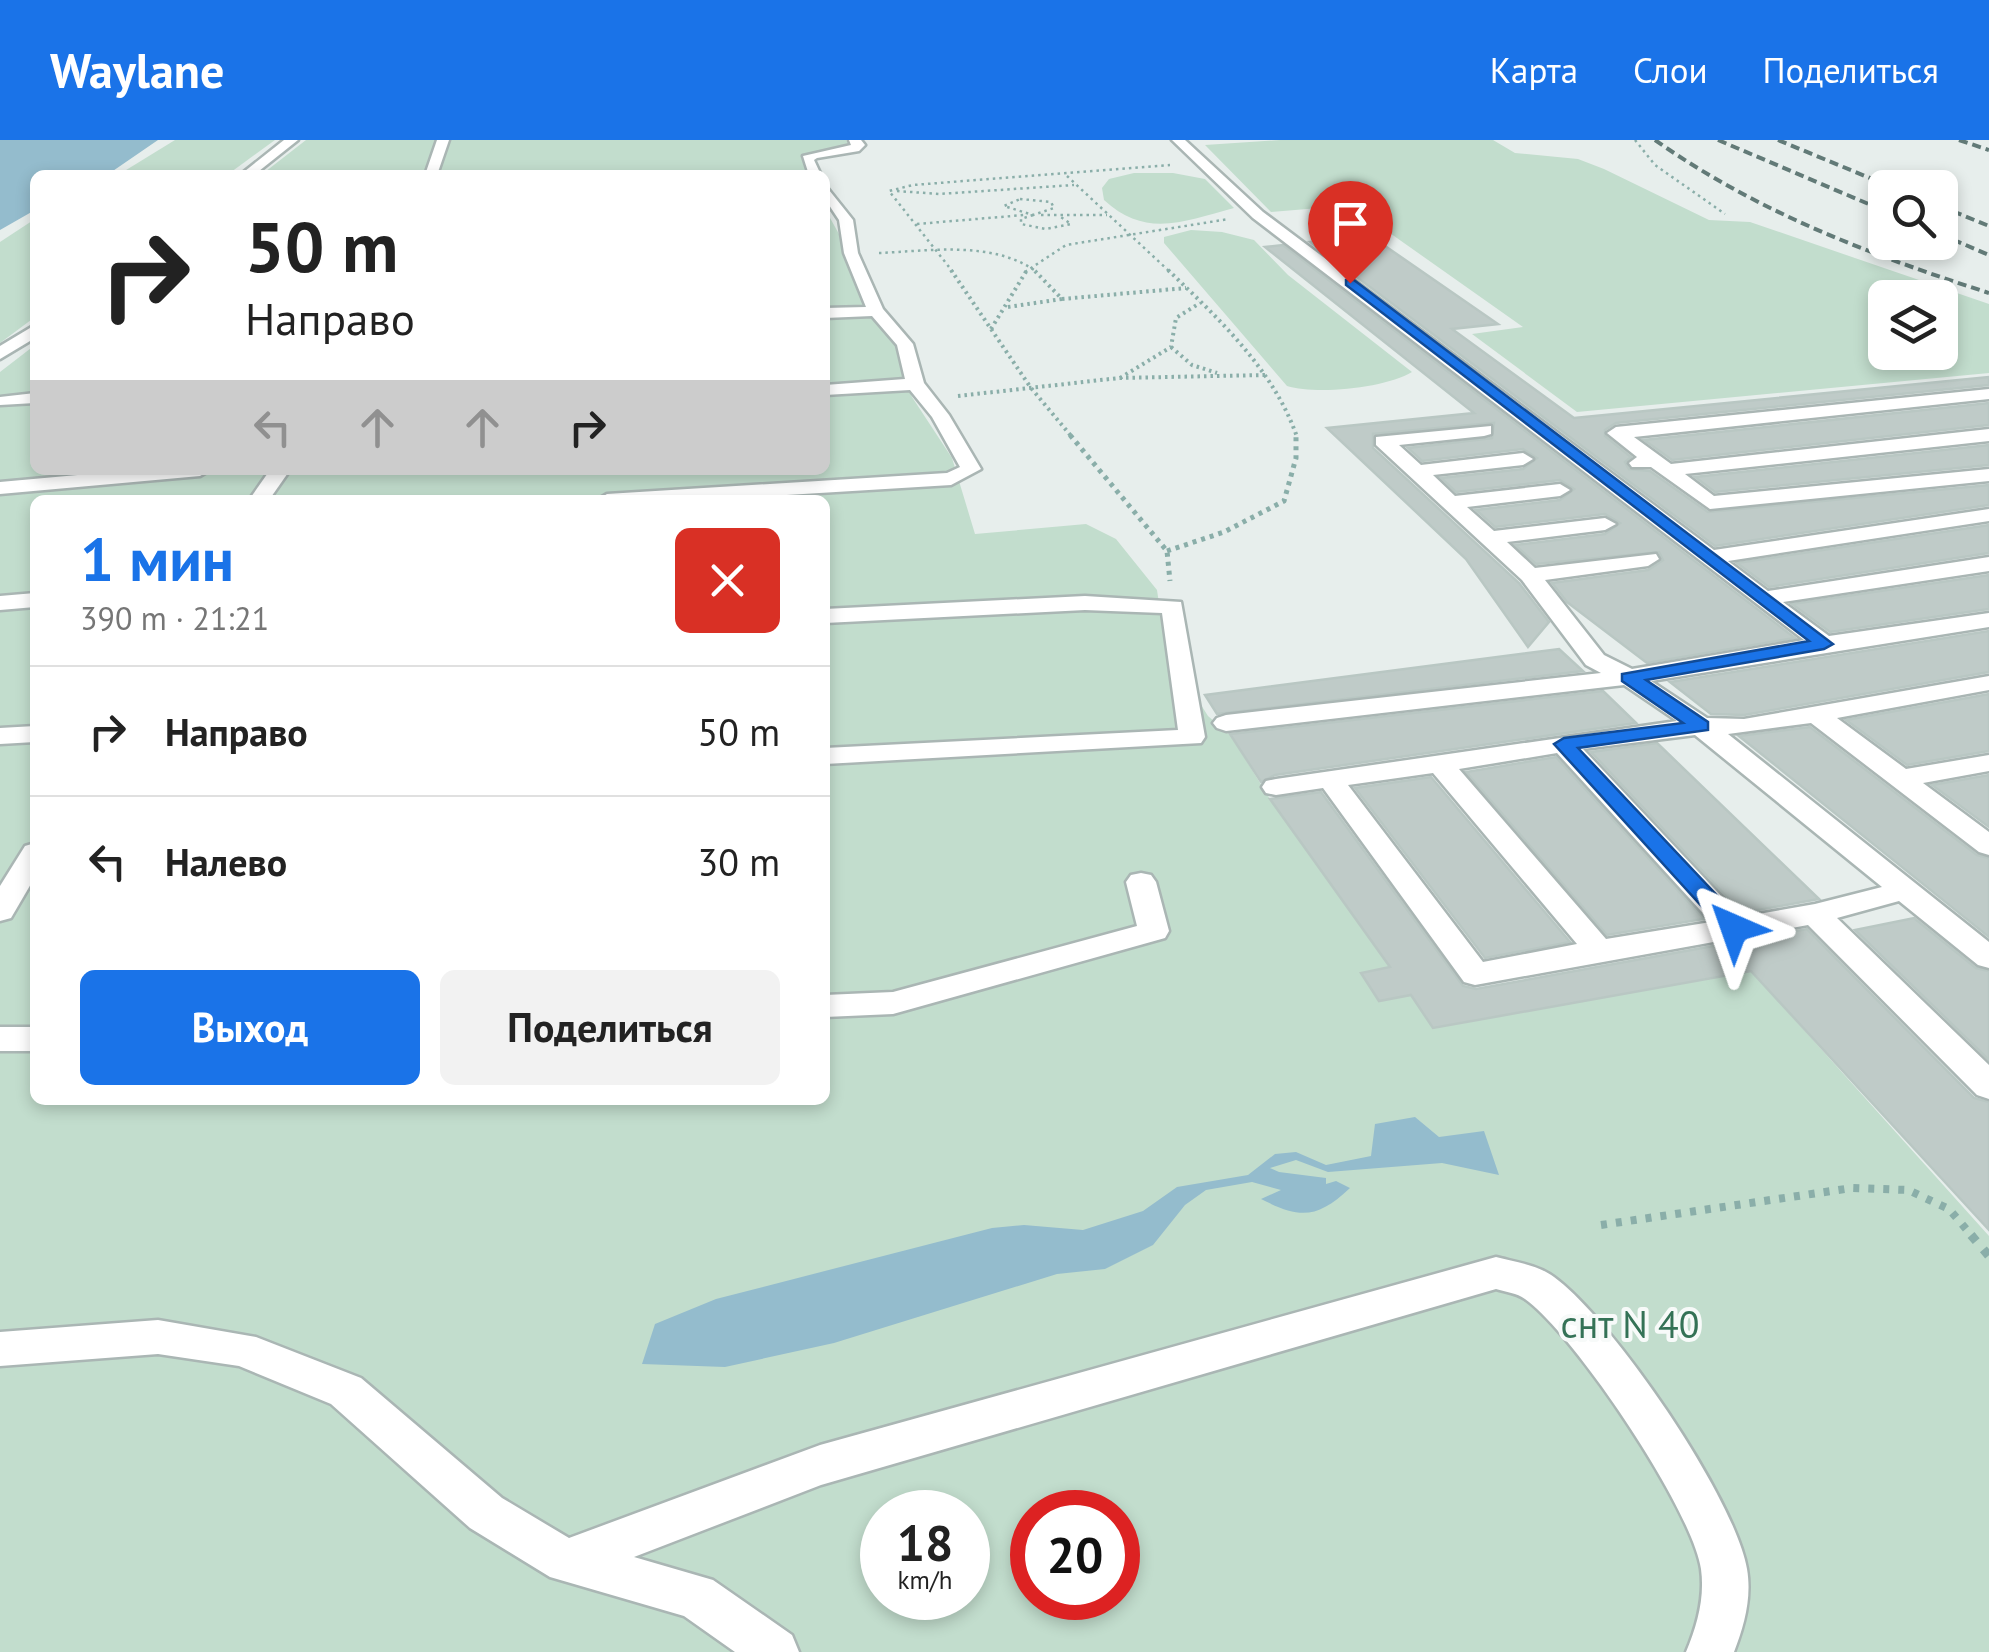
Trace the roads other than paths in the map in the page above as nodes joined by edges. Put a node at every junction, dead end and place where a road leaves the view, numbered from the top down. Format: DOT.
graph roads {
  1 [pos="292,140"];
  2 [pos="444,140"];
  3 [pos="855,140"];
  4 [pos="1178,140"];
  5 [pos="253,170"];
  6 [pos="434,170"];
  7 [pos="813,170"];
  8 [pos="830,197"];
  9 [pos="876,311"];
  10 [pos="830,313"];
  11 [pos="30,333"];
  12 [pos="0,354"];
  13 [pos="830,390"];
  14 [pos="922,391"];
  15 [pos="1989,394"];
  16 [pos="30,398"];
  17 [pos="4,401"];
  18 [pos="1484,430"];
  19 [pos="1989,435"];
  20 [pos="1522,459"];
  21 [pos="1661,465"];
  22 [pos="1592,468"];
  23 [pos="1419,470"];
  24 [pos="144,475"];
  25 [pos="1989,475"];
  26 [pos="0,488"];
  27 [pos="1560,490"];
  28 [pos="689,495"];
  29 [pos="1454,502"];
  30 [pos="1989,514"];
  31 [pos="1605,524"];
  32 [pos="1491,538"];
  33 [pos="1709,557"];
  34 [pos="1648,559"];
  35 [pos="1989,564"];
  36 [pos="1530,576"];
  37 [pos="1765,598"];
  38 [pos="30,600"];
  39 [pos="0,603"];
  40 [pos="830,616"];
  41 [pos="1989,620"];
  42 [pos="1824,644"];
  43 [pos="1629,678"];
  44 [pos="1989,684"];
  45 [pos="1816,714"];
  46 [pos="1226,723"];
  47 [pos="1701,726"];
  48 [pos="30,734"];
  49 [pos="0,736"];
  50 [pos="1564,744"];
  51 [pos="830,756"];
  52 [pos="1989,763"];
  53 [pos="1440,764"];
  54 [pos="1903,778"];
  55 [pos="1330,779"];
  56 [pos="1276,787"];
  57 [pos="1989,846"];
  58 [pos="30,861"];
  59 [pos="1141,882"];
  60 [pos="1905,890"];
  61 [pos="0,912"];
  62 [pos="1815,914"];
  63 [pos="1734,928"];
  64 [pos="1599,950"];
  65 [pos="1989,958"];
  66 [pos="830,1006"];
  67 [pos="30,1038"];
  68 [pos="0,1040"];
  69 [pos="1989,1086"];
  70 [pos="0,1348"];
  71 [pos="566,1561"];
  72 [pos="775,1652"];
  73 [pos="1710,1652"];
  1 -- 5 [label="street"];
  2 -- 6 [label="street"];
  3 -- 7 [label="street"];
  4 -- 22 [label="street"];
  8 -- 9 [label="street"];
  9 -- 10 [label="street"];
  9 -- 14 [label="street"];
  11 -- 12 [label="street"];
  13 -- 14 [label="street"];
  14 -- 28 [label="street"];
  15 -- 21 [label="street"];
  16 -- 17 [label="street"];
  18 -- 23 [label="street"];
  19 -- 21 [label="street"];
  20 -- 23 [label="street"];
  21 -- 22 [label="street"];
  21 -- 25 [label="street"];
  22 -- 33 [label="street"];
  23 -- 29 [label="street"];
  24 -- 26 [label="street"];
  27 -- 29 [label="street"];
  29 -- 32 [label="street"];
  30 -- 33 [label="street"];
  31 -- 32 [label="street"];
  32 -- 36 [label="street"];
  33 -- 37 [label="street"];
  34 -- 36 [label="street"];
  35 -- 37 [label="street"];
  36 -- 43 [label="street"];
  37 -- 42 [label="street"];
  38 -- 39 [label="street"];
  40 -- 51 [label="street"];
  41 -- 42 [label="street"];
  42 -- 43 [label="street"];
  43 -- 46 [label="street"];
  43 -- 47 [label="street"];
  44 -- 45 [label="street"];
  45 -- 47 [label="street"];
  45 -- 54 [label="street"];
  47 -- 50 [label="street"];
  47 -- 60 [label="street"];
  48 -- 49 [label="street"];
  50 -- 53 [label="street"];
  50 -- 63 [label="street"];
  52 -- 54 [label="street"];
  53 -- 55 [label="street"];
  53 -- 64 [label="street"];
  54 -- 57 [label="street"];
  55 -- 56 [label="street"];
  55 -- 64 [label="street"];
  58 -- 61 [label="street"];
  59 -- 66 [label="street"];
  60 -- 62 [label="street"];
  60 -- 65 [label="street"];
  62 -- 63 [label="street"];
  62 -- 69 [label="street"];
  63 -- 64 [label="street"];
  67 -- 68 [label="street"];
  70 -- 71 [label="street"];
  71 -- 72 [label="street"];
  71 -- 73 [label="street"];
}
